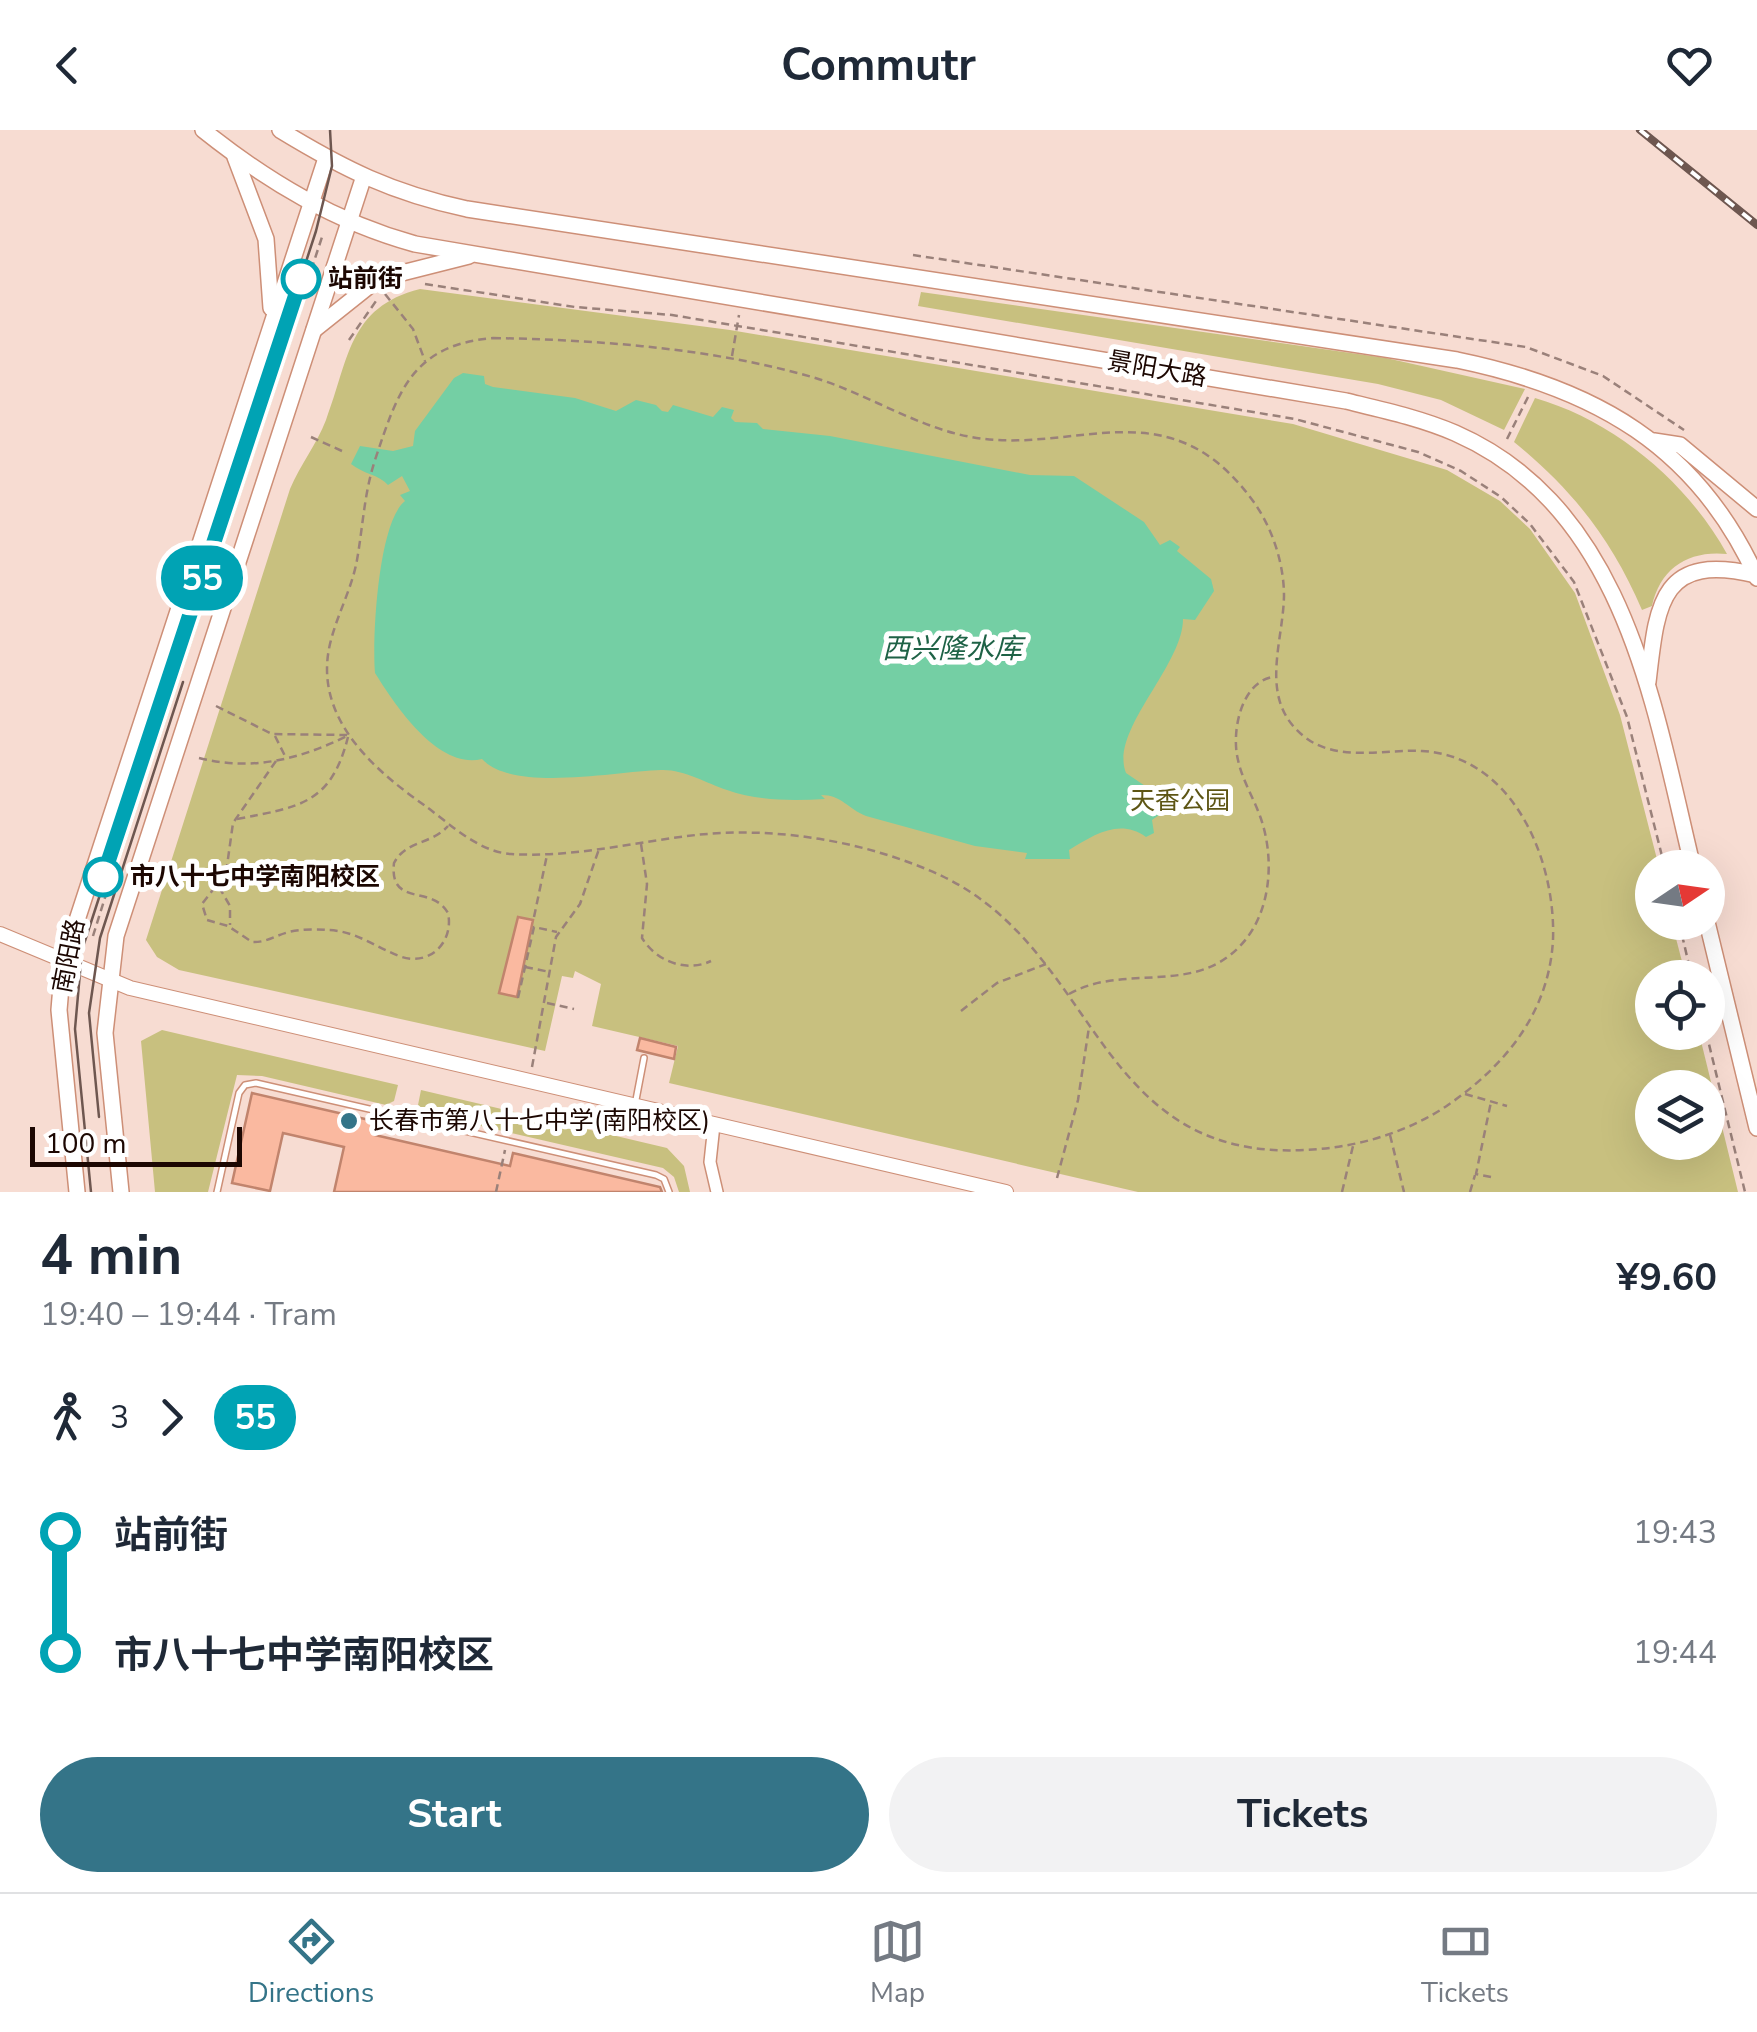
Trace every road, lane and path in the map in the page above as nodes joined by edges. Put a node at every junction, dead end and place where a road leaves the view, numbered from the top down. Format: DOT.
graph roads {
  1 [pos="203,130"];
  2 [pos="280,130"];
  3 [pos="234,154"];
  4 [pos="326,158"];
  5 [pos="363,179"];
  6 [pos="311,203"];
  7 [pos="349,222"];
  8 [pos="323,234"];
  9 [pos="474,254"];
  10 [pos="914,255"];
  11 [pos="424,284"];
  12 [pos="741,298"];
  13 [pos="299,307"];
  14 [pos="270,326"];
  15 [pos="737,326"];
  16 [pos="314,330"];
  17 [pos="348,340"];
  18 [pos="732,357"];
  19 [pos="425,362"];
  20 [pos="1529,394"];
  21 [pos="311,437"];
  22 [pos="1693,437"];
  23 [pos="1506,439"];
  24 [pos="1652,440"];
  25 [pos="342,451"];
  26 [pos="1757,508"];
  27 [pos="1756,577"];
  28 [pos="1274,677"];
  29 [pos="1648,691"];
  30 [pos="216,706"];
  31 [pos="274,734"];
  32 [pos="349,735"];
  33 [pos="199,758"];
  34 [pos="286,758"];
  35 [pos="276,761"];
  36 [pos="234,820"];
  37 [pos="450,824"];
  38 [pos="640,842"];
  39 [pos="599,848"];
  40 [pos="1660,850"];
  41 [pos="1688,850"];
  42 [pos="547,853"];
  43 [pos="116,859"];
  44 [pos="218,886"];
  45 [pos="534,917"];
  46 [pos="230,927"];
  47 [pos="558,932"];
  48 [pos="0,934"];
  49 [pos="94,936"];
  50 [pos="1710,940"];
  51 [pos="711,961"];
  52 [pos="1048,963"];
  53 [pos="63,964"];
  54 [pos="525,967"];
  55 [pos="552,972"];
  56 [pos="108,982"];
  57 [pos="1069,994"];
  58 [pos="518,998"];
  59 [pos="546,1003"];
  60 [pos="574,1009"];
  61 [pos="961,1011"];
  62 [pos="1090,1025"];
  63 [pos="1710,1050"];
  64 [pos="644,1058"];
  65 [pos="529,1080"];
  66 [pos="1464,1094"];
  67 [pos="1491,1102"];
  68 [pos="635,1105"];
  69 [pos="1507,1106"];
  70 [pos="714,1125"];
  71 [pos="1757,1128"];
  72 [pos="1389,1134"];
  73 [pos="507,1141"];
  74 [pos="1354,1144"];
  75 [pos="1476,1174"];
  76 [pos="1491,1177"];
  77 [pos="1057,1178"];
  78 [pos="77,1192"];
  79 [pos="121,1192"];
  80 [pos="217,1192"];
  81 [pos="496,1192"];
  82 [pos="669,1192"];
  83 [pos="717,1192"];
  84 [pos="1006,1192"];
  85 [pos="1342,1192"];
  86 [pos="1404,1192"];
  87 [pos="1470,1192"];
  88 [pos="1745,1192"];
  1 -- 3 [label="main road"];
  2 -- 4 [label="main road"];
  3 -- 6 [label="main road"];
  3 -- 14 [label="main road"];
  4 -- 5 [label="main road"];
  4 -- 6 [label="main road, 南阳路"];
  5 -- 7 [label="main road, 南阳路"];
  5 -- 24 [label="main road, 景阳大路"];
  6 -- 7 [label="main road"];
  6 -- 14 [label="main road, 南阳路"];
  7 -- 9 [label="main road, 景阳大路"];
  7 -- 16 [label="main road, 南阳路"];
  8 -- 13 [label="path"];
  9 -- 12 [label="main road, 景阳大路"];
  9 -- 16 [label="main road"];
  10 -- 22 [label="path"];
  11 -- 15 [label="path"];
  12 -- 15 [label="path"];
  12 -- 29 [label="main road, 景阳大路"];
  14 -- 53 [label="main road, 南阳路"];
  15 -- 18 [label="path"];
  15 -- 40 [label="path"];
  16 -- 56 [label="main road, 南阳路"];
  17 -- 19 [label="path"];
  18 -- 19 [label="path"];
  18 -- 28 [label="path"];
  19 -- 32 [label="path"];
  20 -- 23 [label="path"];
  21 -- 25 [label="path"];
  24 -- 26 [label="main road"];
  24 -- 27 [label="main road, 景阳大路"];
  27 -- 29 [label="main road"];
  28 -- 57 [label="path"];
  28 -- 66 [label="path"];
  29 -- 41 [label="main road, 景阳大路"];
  30 -- 31 [label="path"];
  31 -- 32 [label="path"];
  31 -- 34 [label="path"];
  32 -- 34 [label="path"];
  32 -- 36 [label="path"];
  32 -- 37 [label="path"];
  33 -- 35 [label="path"];
  34 -- 35 [label="path"];
  35 -- 36 [label="path"];
  36 -- 44 [label="path"];
  37 -- 42 [label="path"];
  37 -- 46 [label="path"];
  38 -- 39 [label="path"];
  38 -- 51 [label="path"];
  38 -- 52 [label="path"];
  39 -- 42 [label="path"];
  39 -- 47 [label="path"];
  42 -- 45 [label="path"];
  43 -- 49 [label="path"];
  44 -- 46 [label="path"];
  44 -- 46 [label="path"];
  47 -- 54 [label="path"];
  47 -- 55 [label="path"];
  48 -- 53 [label="street"];
  50 -- 71 [label="main road"];
  52 -- 57 [label="path"];
  52 -- 61 [label="path"];
  53 -- 56 [label="street"];
  53 -- 78 [label="main road, 南阳路"];
  54 -- 55 [label="path"];
  54 -- 58 [label="path"];
  55 -- 59 [label="path"];
  56 -- 65 [label="street"];
  56 -- 79 [label="main road, 南阳路"];
  57 -- 62 [label="path"];
  59 -- 60 [label="path"];
  59 -- 65 [label="path"];
  62 -- 74 [label="path"];
  62 -- 77 [label="path"];
  63 -- 88 [label="path"];
  64 -- 68 [label="lane"];
  65 -- 68 [label="street"];
  66 -- 67 [label="path"];
  66 -- 72 [label="path"];
  67 -- 69 [label="path"];
  67 -- 75 [label="path"];
  68 -- 70 [label="street"];
  70 -- 83 [label="street"];
  70 -- 84 [label="street"];
  72 -- 74 [label="path"];
  72 -- 86 [label="path"];
  73 -- 80 [label="lane"];
  73 -- 81 [label="path"];
  73 -- 82 [label="lane"];
  74 -- 85 [label="path"];
  75 -- 76 [label="path"];
  75 -- 87 [label="path"];
}
